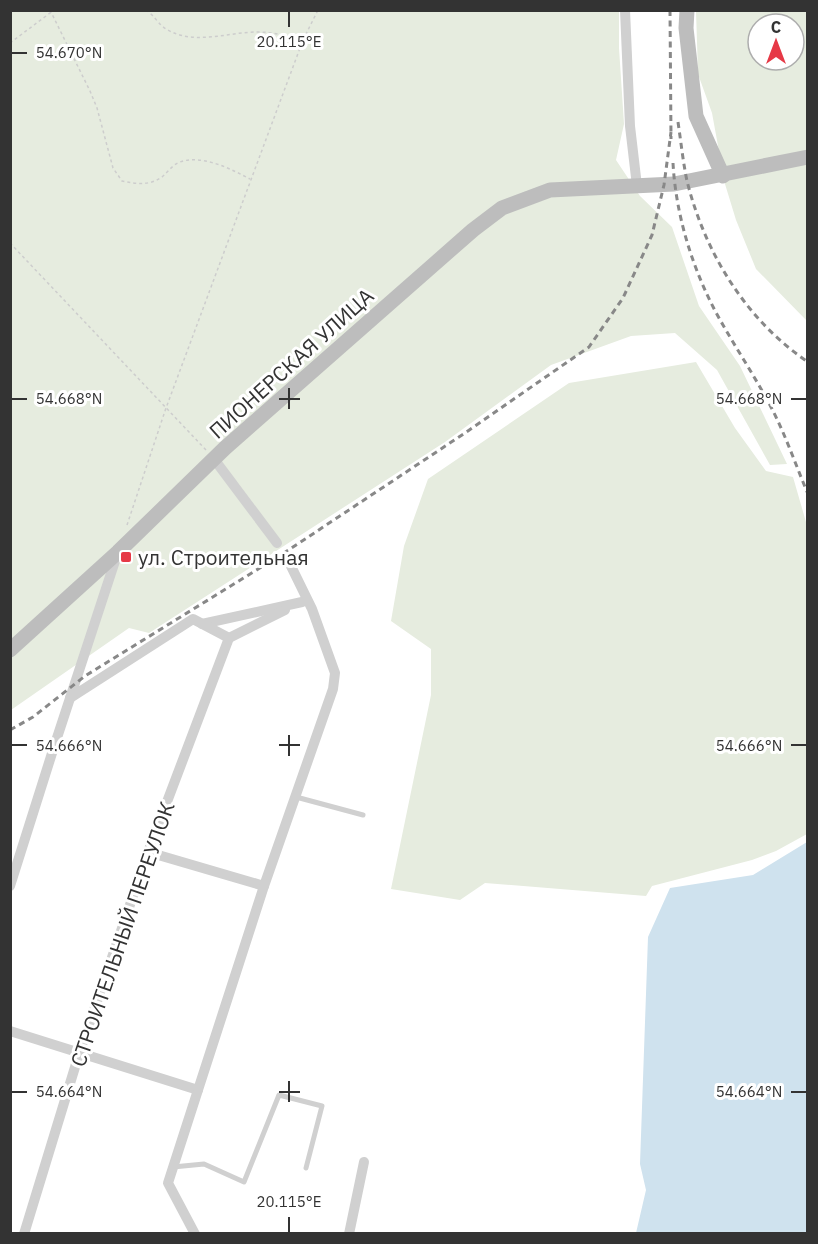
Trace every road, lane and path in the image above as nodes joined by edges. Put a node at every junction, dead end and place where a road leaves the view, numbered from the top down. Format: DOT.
graph roads {
  1 [pos="54,10"];
  2 [pos="146,10"];
  3 [pos="318,10"];
  4 [pos="625,10"];
  5 [pos="687,10"];
  6 [pos="51,12"];
  7 [pos="303,40"];
  8 [pos="10,43"];
  9 [pos="807,157"];
  10 [pos="723,176"];
  11 [pos="251,179"];
  12 [pos="637,186"];
  13 [pos="10,243"];
  14 [pos="166,408"];
  15 [pos="214,459"];
  16 [pos="125,530"];
  17 [pos="277,543"];
  18 [pos="118,552"];
  19 [pos="288,560"];
  20 [pos="305,601"];
  21 [pos="202,624"];
  22 [pos="229,638"];
  23 [pos="10,650"];
  24 [pos="70,698"];
  25 [pos="296,796"];
  26 [pos="363,815"];
  27 [pos="148,852"];
  28 [pos="10,886"];
  29 [pos="264,886"];
  30 [pos="10,1032"];
  31 [pos="79,1054"];
  32 [pos="198,1090"];
  33 [pos="364,1162"];
  34 [pos="172,1167"];
  35 [pos="306,1168"];
  36 [pos="24,1233"];
  37 [pos="195,1233"];
  38 [pos="349,1233"];
  1 -- 6 [label="path"];
  2 -- 7 [label="path"];
  3 -- 7 [label="path"];
  4 -- 12 [label="street"];
  5 -- 10 [label="street"];
  6 -- 8 [label="path"];
  6 -- 11 [label="path"];
  7 -- 11 [label="path"];
  9 -- 10 [label="street, ПИОНЕРСКАЯ УЛИЦА"];
  10 -- 12 [label="street, ПИОНЕРСКАЯ УЛИЦА"];
  11 -- 14 [label="path"];
  12 -- 15 [label="street, ПИОНЕРСКАЯ УЛИЦА"];
  13 -- 14 [label="path"];
  14 -- 15 [label="path"];
  14 -- 16 [label="path"];
  15 -- 17 [label="street"];
  15 -- 18 [label="street, ПИОНЕРСКАЯ УЛИЦА"];
  18 -- 23 [label="street, ПИОНЕРСКАЯ УЛИЦА"];
  18 -- 24 [label="street"];
  19 -- 20 [label="street"];
  20 -- 21 [label="street"];
  20 -- 22 [label="street"];
  20 -- 25 [label="street"];
  21 -- 22 [label="street"];
  21 -- 24 [label="street"];
  22 -- 27 [label="street, СТРОИТЕЛЬНЫЙ ПЕРЕУЛОК"];
  24 -- 28 [label="street"];
  25 -- 26 [label="lane"];
  25 -- 29 [label="street"];
  27 -- 29 [label="street"];
  27 -- 31 [label="street, СТРОИТЕЛЬНЫЙ ПЕРЕУЛОК"];
  29 -- 32 [label="street"];
  30 -- 31 [label="street"];
  31 -- 32 [label="street"];
  31 -- 36 [label="street, СТРОИТЕЛЬНЫЙ ПЕРЕУЛОК"];
  32 -- 34 [label="street"];
  33 -- 38 [label="street"];
  34 -- 35 [label="lane"];
  34 -- 37 [label="street"];
}
